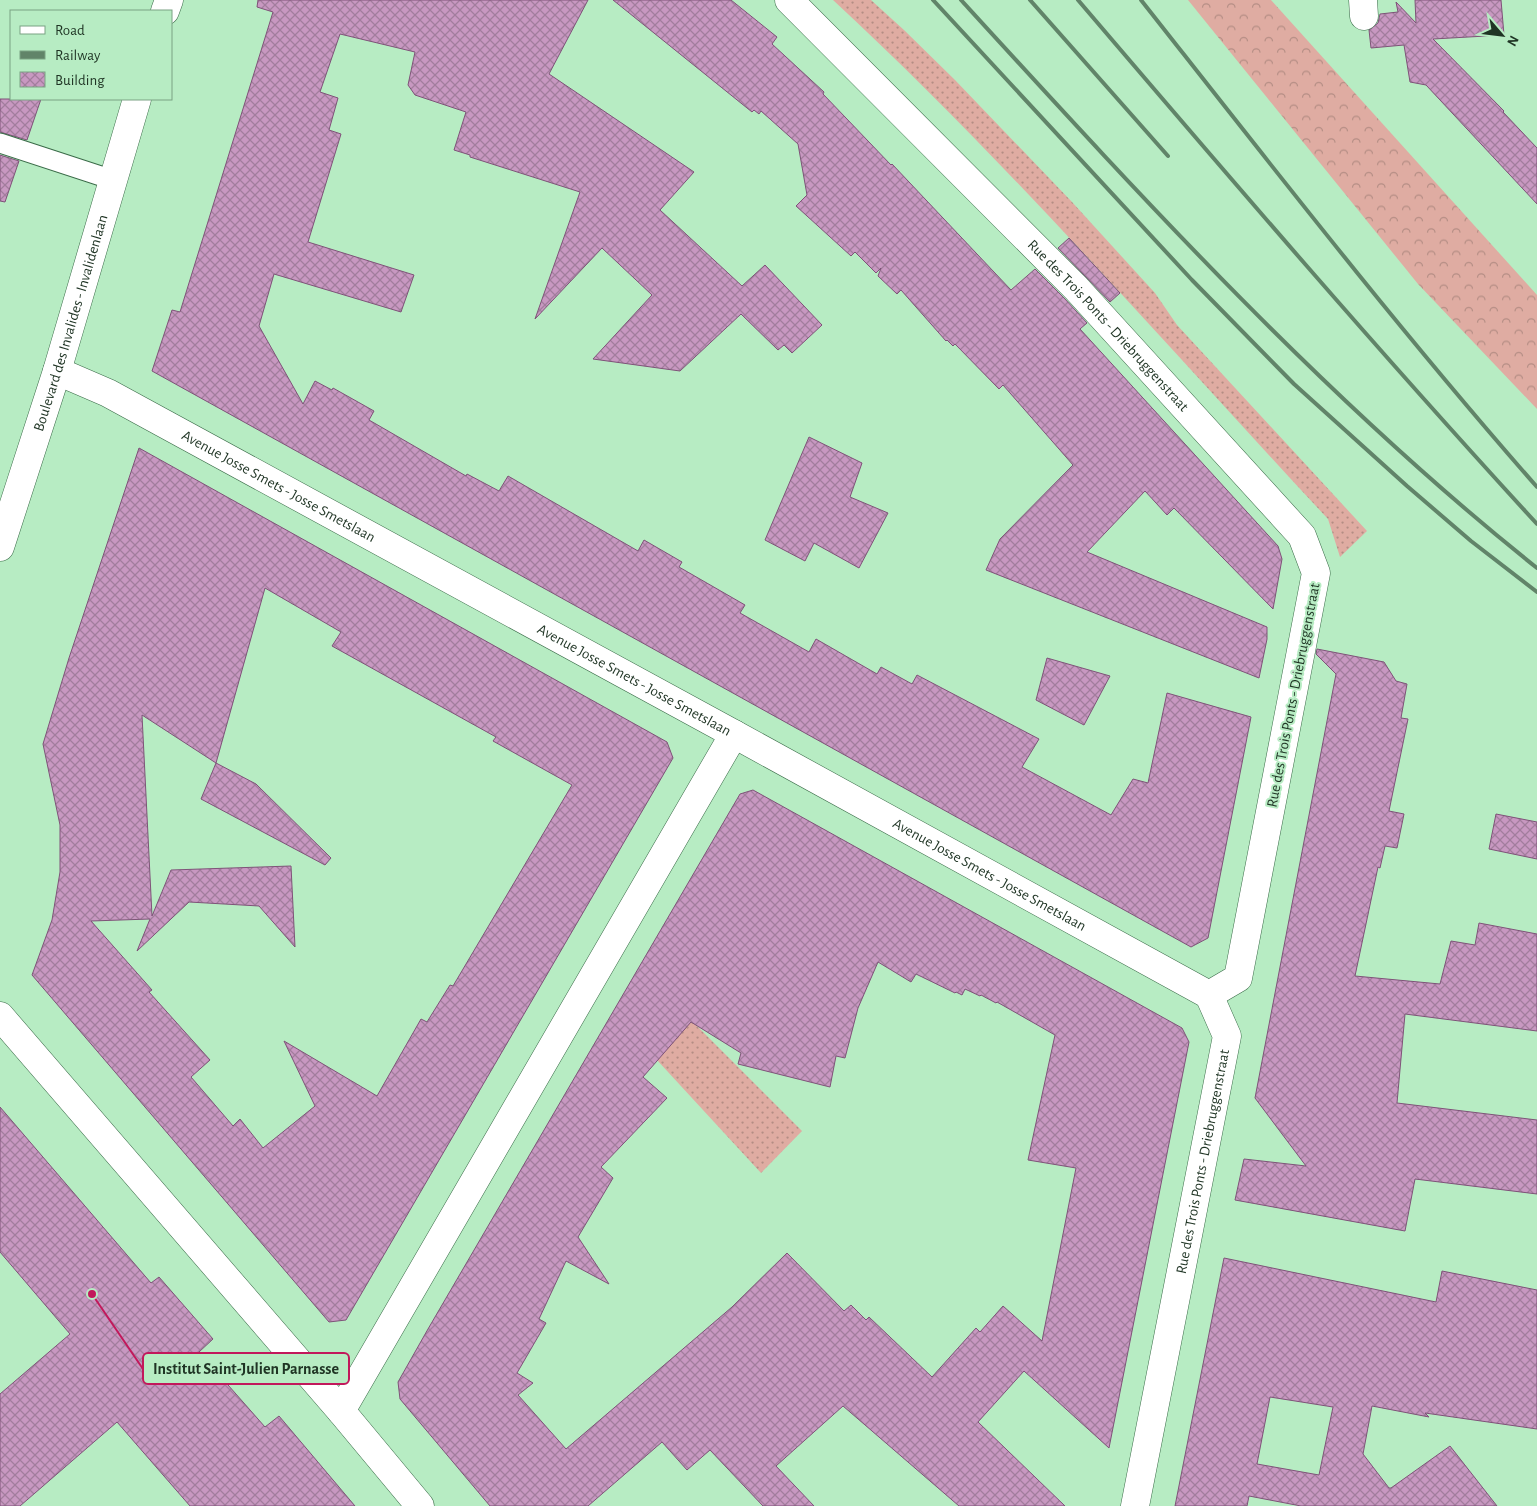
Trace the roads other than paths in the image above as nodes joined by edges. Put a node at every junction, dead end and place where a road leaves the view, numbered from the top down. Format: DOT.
graph roads {
  1 [pos="790,0"];
  2 [pos="137,100"];
  3 [pos="0,143"];
  4 [pos="112,180"];
  5 [pos="57,371"];
  6 [pos="0,547"];
  7 [pos="734,734"];
  8 [pos="1209,995"];
  9 [pos="0,1016"];
  10 [pos="341,1411"];
  11 [pos="420,1506"];
  12 [pos="1135,1506"];
  1 -- 8 [label="street, Rue des Trois Ponts - Driebruggenstraat"];
  2 -- 4 [label="street, Boulevard des Invalides - Invalidenlaan"];
  3 -- 4 [label="lane"];
  4 -- 5 [label="street, Boulevard des Invalides - Invalidenlaan"];
  5 -- 6 [label="street, Boulevard des Invalides - Invalidenlaan"];
  5 -- 7 [label="street, Avenue Josse Smets - Josse Smetslaan"];
  7 -- 8 [label="street, Avenue Josse Smets - Josse Smetslaan"];
  7 -- 10 [label="street"];
  8 -- 12 [label="street, Rue des Trois Ponts - Driebruggenstraat"];
  9 -- 10 [label="street"];
  10 -- 11 [label="street"];
}
